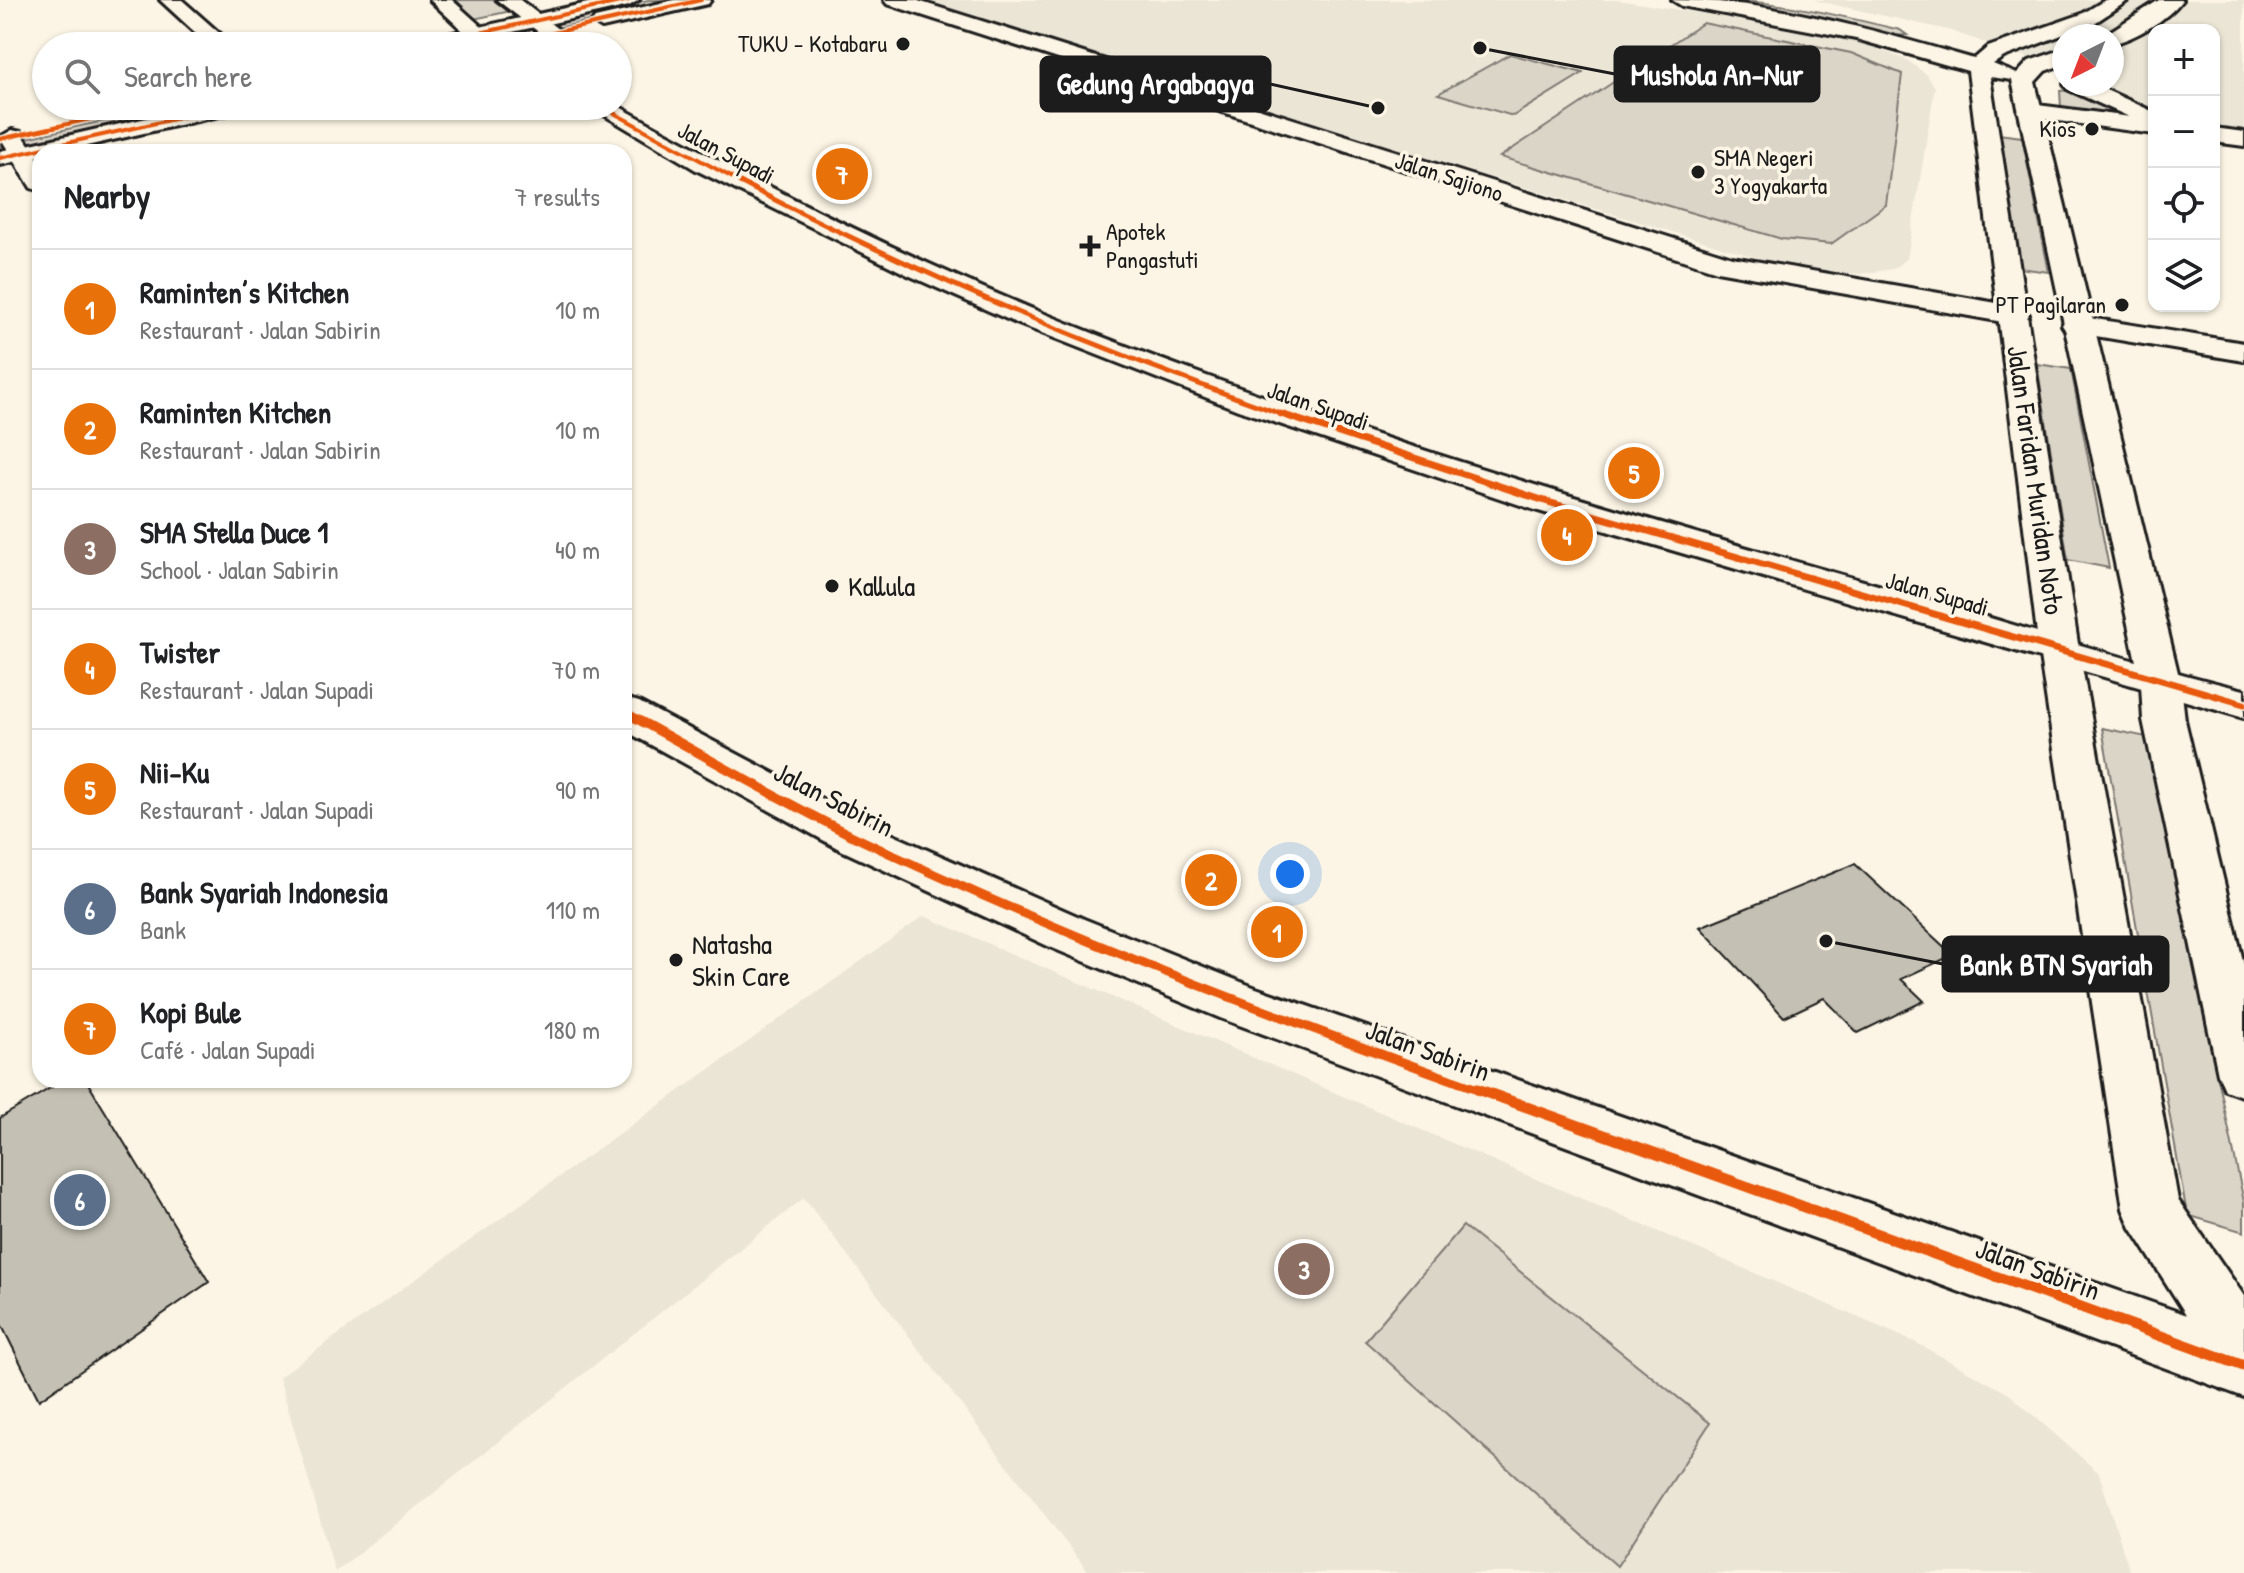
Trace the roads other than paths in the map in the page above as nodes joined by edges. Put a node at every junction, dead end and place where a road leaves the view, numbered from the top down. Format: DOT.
graph roads {
  1 [pos="170,0"];
  2 [pos="440,0"];
  3 [pos="507,0"];
  4 [pos="629,0"];
  5 [pos="701,0"];
  6 [pos="894,0"];
  7 [pos="1682,0"];
  8 [pos="1779,0"];
  9 [pos="2118,1"];
  10 [pos="2166,6"];
  11 [pos="543,27"];
  12 [pos="2124,31"];
  13 [pos="207,32"];
  14 [pos="484,32"];
  15 [pos="529,32"];
  16 [pos="529,32"];
  17 [pos="2052,67"];
  18 [pos="1986,75"];
  19 [pos="2052,81"];
  20 [pos="2030,86"];
  21 [pos="2101,96"];
  22 [pos="2148,118"];
  23 [pos="101,120"];
  24 [pos="156,120"];
  25 [pos="626,120"];
  26 [pos="2148,125"];
  27 [pos="2220,136"];
  28 [pos="2244,139"];
  29 [pos="9,147"];
  30 [pos="32,174"];
  31 [pos="2014,315"];
  32 [pos="2077,325"];
  33 [pos="2244,352"];
  34 [pos="2059,650"];
  35 [pos="2161,685"];
  36 [pos="2244,704"];
  37 [pos="632,716"];
  38 [pos="2244,1074"];
  39 [pos="2244,1349"];
  40 [pos="2244,1366"];
  1 -- 13 [label="street"];
  2 -- 14 [label="street"];
  3 -- 11 [label="street"];
  4 -- 11 [label="street"];
  5 -- 11 [label="street"];
  6 -- 31 [label="street, Jalan Sajiono"];
  7 -- 18 [label="street"];
  8 -- 18 [label="street"];
  9 -- 10 [label="street"];
  9 -- 18 [label="street"];
  10 -- 12 [label="street"];
  11 -- 15 [label="street"];
  11 -- 16 [label="street"];
  17 -- 20 [label="street"];
  18 -- 20 [label="street"];
  18 -- 20 [label="street"];
  18 -- 31 [label="street, Jalan Faridan Muridan Noto"];
  19 -- 20 [label="street"];
  20 -- 26 [label="street"];
  20 -- 32 [label="street"];
  21 -- 22 [label="street"];
  23 -- 29 [label="street"];
  24 -- 29 [label="street"];
  25 -- 34 [label="street, Jalan Supadi"];
  27 -- 28 [label="street"];
  29 -- 30 [label="street"];
  31 -- 32 [label="street, Jalan Sajiono"];
  31 -- 34 [label="street, Jalan Faridan Muridan Noto"];
  32 -- 33 [label="street, Jalan Sajiono"];
  32 -- 35 [label="street"];
  34 -- 35 [label="street, Jalan Supadi"];
  34 -- 39 [label="street, Jalan Faridan Muridan Noto"];
  35 -- 36 [label="street, Jalan Supadi"];
  35 -- 38 [label="street"];
  37 -- 40 [label="street, Jalan Sabirin"];
}
